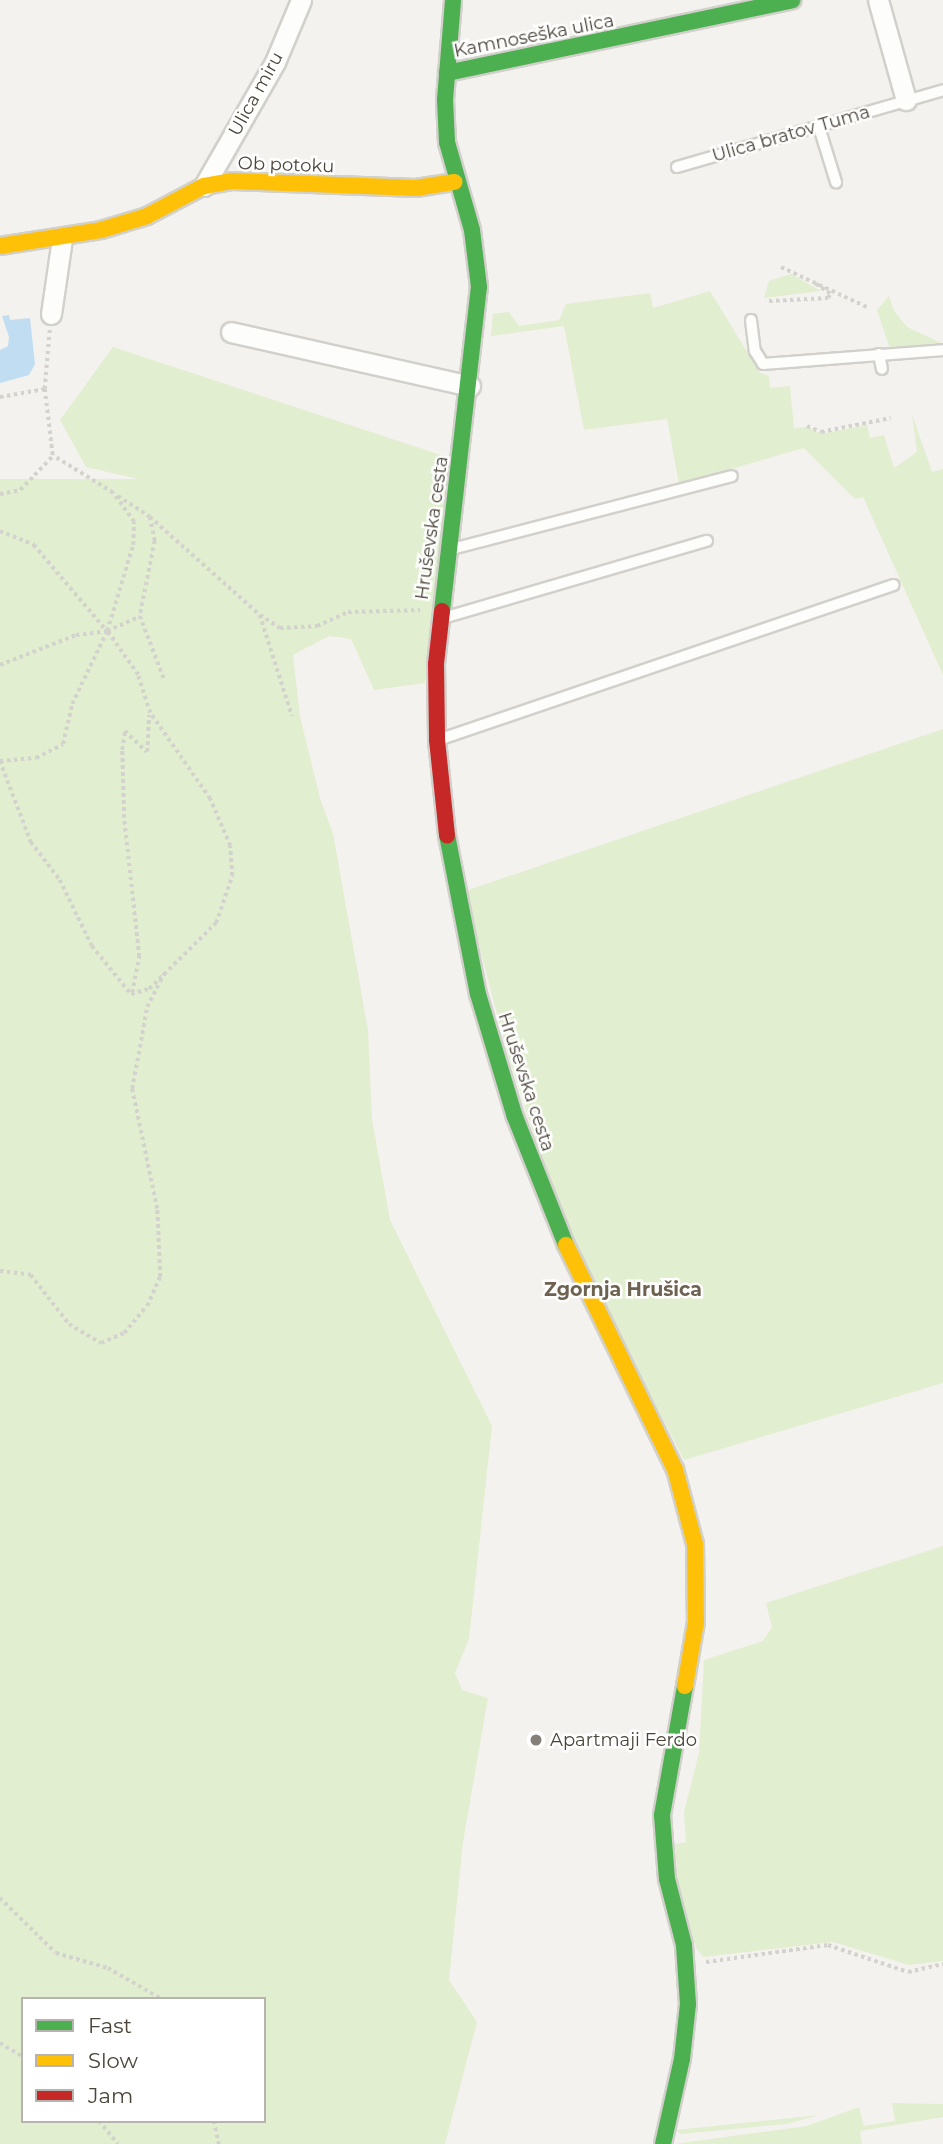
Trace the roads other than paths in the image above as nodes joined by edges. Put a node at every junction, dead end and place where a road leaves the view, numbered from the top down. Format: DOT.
graph roads {
  1 [pos="301,0"];
  2 [pos="453,0"];
  3 [pos="792,0"];
  4 [pos="878,0"];
  5 [pos="447,73"];
  6 [pos="943,90"];
  7 [pos="906,100"];
  8 [pos="819,127"];
  9 [pos="677,167"];
  10 [pos="455,182"];
  11 [pos="836,182"];
  12 [pos="204,186"];
  13 [pos="62,239"];
  14 [pos="0,246"];
  15 [pos="51,314"];
  16 [pos="751,320"];
  17 [pos="231,332"];
  18 [pos="943,350"];
  19 [pos="879,354"];
  20 [pos="882,369"];
  21 [pos="470,386"];
  22 [pos="732,477"];
  23 [pos="707,541"];
  24 [pos="448,550"];
  25 [pos="894,585"];
  26 [pos="440,614"];
  27 [pos="437,740"];
  28 [pos="663,2144"];
  1 -- 12 [label="street, Ulica miru"];
  2 -- 5 [label="street, Hruševska cesta"];
  3 -- 5 [label="street, Kamnoseška ulica"];
  4 -- 7 [label="street"];
  5 -- 10 [label="street, Hruševska cesta"];
  6 -- 7 [label="lane, Ulica bratov Tuma"];
  7 -- 8 [label="lane, Ulica bratov Tuma"];
  8 -- 9 [label="lane, Ulica bratov Tuma"];
  8 -- 11 [label="lane"];
  10 -- 12 [label="street, Ob potoku"];
  10 -- 21 [label="street, Hruševska cesta"];
  12 -- 13 [label="street, Ob potoku"];
  13 -- 14 [label="street, Ob potoku"];
  13 -- 15 [label="street"];
  16 -- 19 [label="lane"];
  17 -- 21 [label="street"];
  18 -- 19 [label="lane"];
  19 -- 20 [label="lane"];
  21 -- 24 [label="street, Hruševska cesta"];
  22 -- 24 [label="lane"];
  23 -- 26 [label="lane"];
  24 -- 26 [label="street, Hruševska cesta"];
  25 -- 27 [label="lane"];
  26 -- 27 [label="street, Hruševska cesta"];
  27 -- 28 [label="street, Hruševska cesta"];
}
